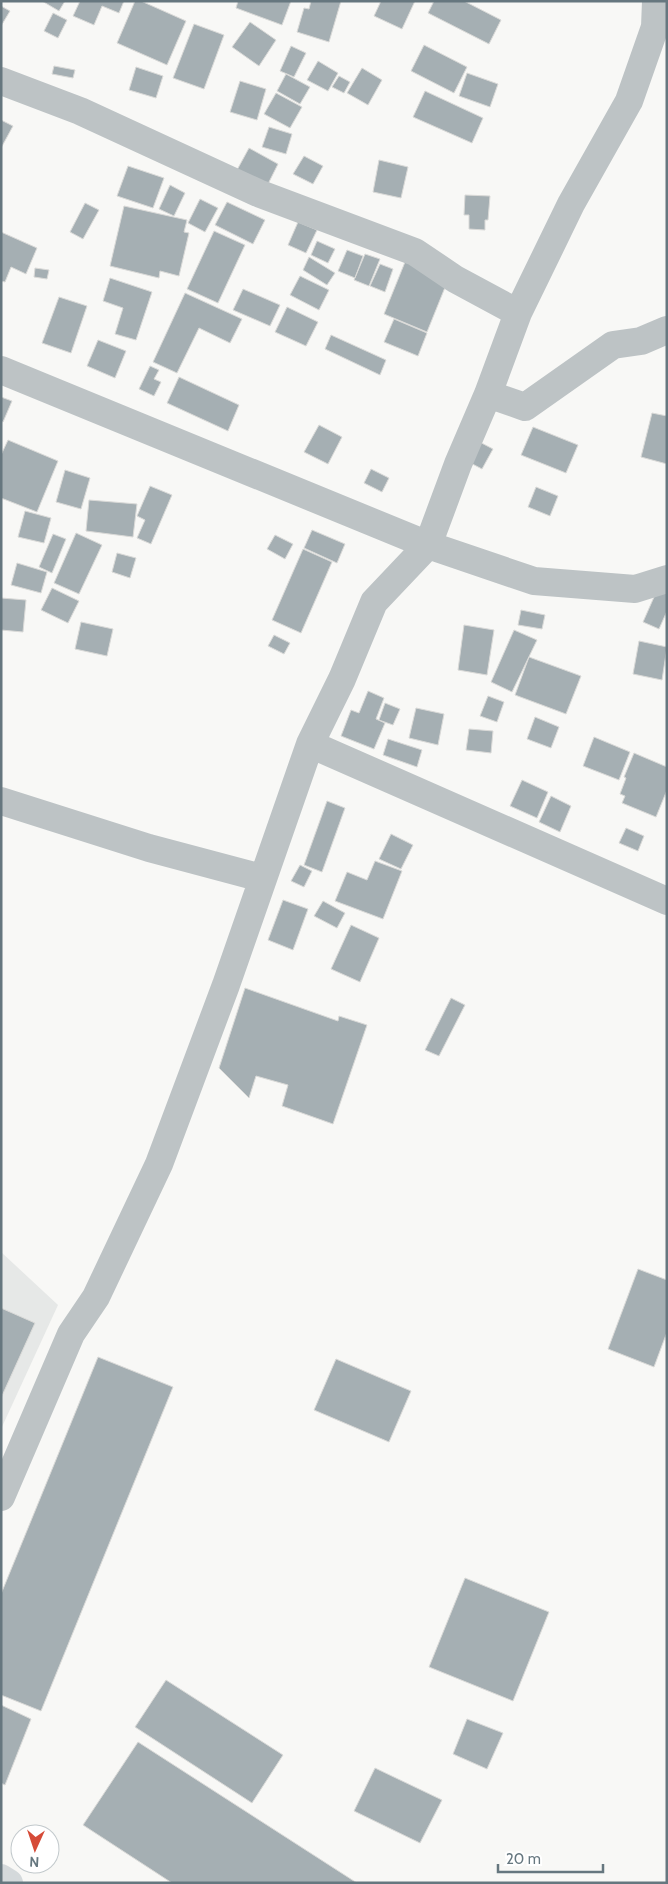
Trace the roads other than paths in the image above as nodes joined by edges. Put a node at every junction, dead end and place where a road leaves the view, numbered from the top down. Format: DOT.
graph roads {
  1 [pos="656,1"];
  2 [pos="1,81"];
  3 [pos="518,313"];
  4 [pos="667,330"];
  5 [pos="641,342"];
  6 [pos="667,352"];
  7 [pos="1,370"];
  8 [pos="488,394"];
  9 [pos="428,545"];
  10 [pos="667,579"];
  11 [pos="310,744"];
  12 [pos="1,801"];
  13 [pos="262,878"];
  14 [pos="667,901"];
  15 [pos="1,1497"];
  16 [pos="1,1878"];
  17 [pos="9,1883"];
  1 -- 3 [label="street"];
  2 -- 3 [label="street"];
  3 -- 8 [label="street"];
  4 -- 5 [label="street"];
  5 -- 6 [label="street"];
  5 -- 8 [label="street"];
  7 -- 9 [label="street"];
  8 -- 9 [label="street"];
  9 -- 10 [label="street"];
  9 -- 11 [label="street"];
  11 -- 13 [label="street"];
  11 -- 14 [label="street"];
  12 -- 13 [label="street"];
  13 -- 15 [label="street"];
  16 -- 17 [label="main road"];
}
